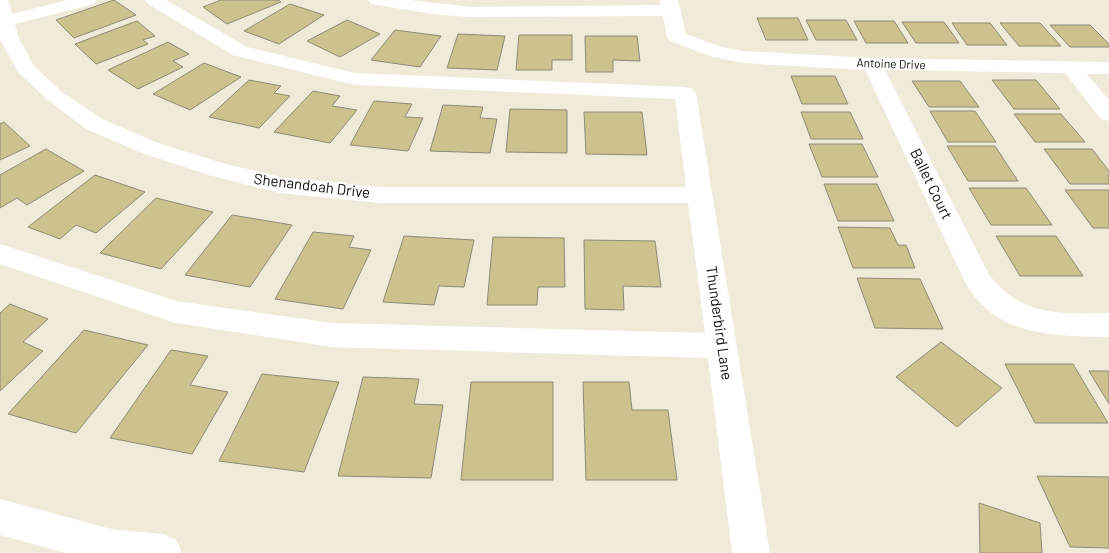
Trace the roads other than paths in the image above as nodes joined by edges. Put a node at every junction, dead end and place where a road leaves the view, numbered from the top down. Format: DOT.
graph roads {
  1 [pos="88,0"];
  2 [pos="154,0"];
  3 [pos="377,0"];
  4 [pos="670,5"];
  5 [pos="2,11"];
  6 [pos="872,64"];
  7 [pos="1071,67"];
  8 [pos="1109,68"];
  9 [pos="1109,114"];
  10 [pos="700,196"];
  11 [pos="0,254"];
  12 [pos="1109,325"];
  13 [pos="722,346"];
  14 [pos="0,517"];
  15 [pos="163,553"];
  16 [pos="752,553"];
  1 -- 5 [label="street"];
  2 -- 10 [label="street, Thunderbird Lane"];
  3 -- 4 [label="street"];
  4 -- 6 [label="street, Antoine Drive"];
  5 -- 10 [label="street, Shenandoah Drive"];
  6 -- 7 [label="street, Antoine Drive"];
  6 -- 12 [label="street, Ballet Court"];
  7 -- 8 [label="street, Antoine Drive"];
  7 -- 9 [label="street"];
  10 -- 13 [label="street, Thunderbird Lane"];
  11 -- 13 [label="street"];
  13 -- 16 [label="street, Thunderbird Lane"];
  14 -- 15 [label="street"];
}
